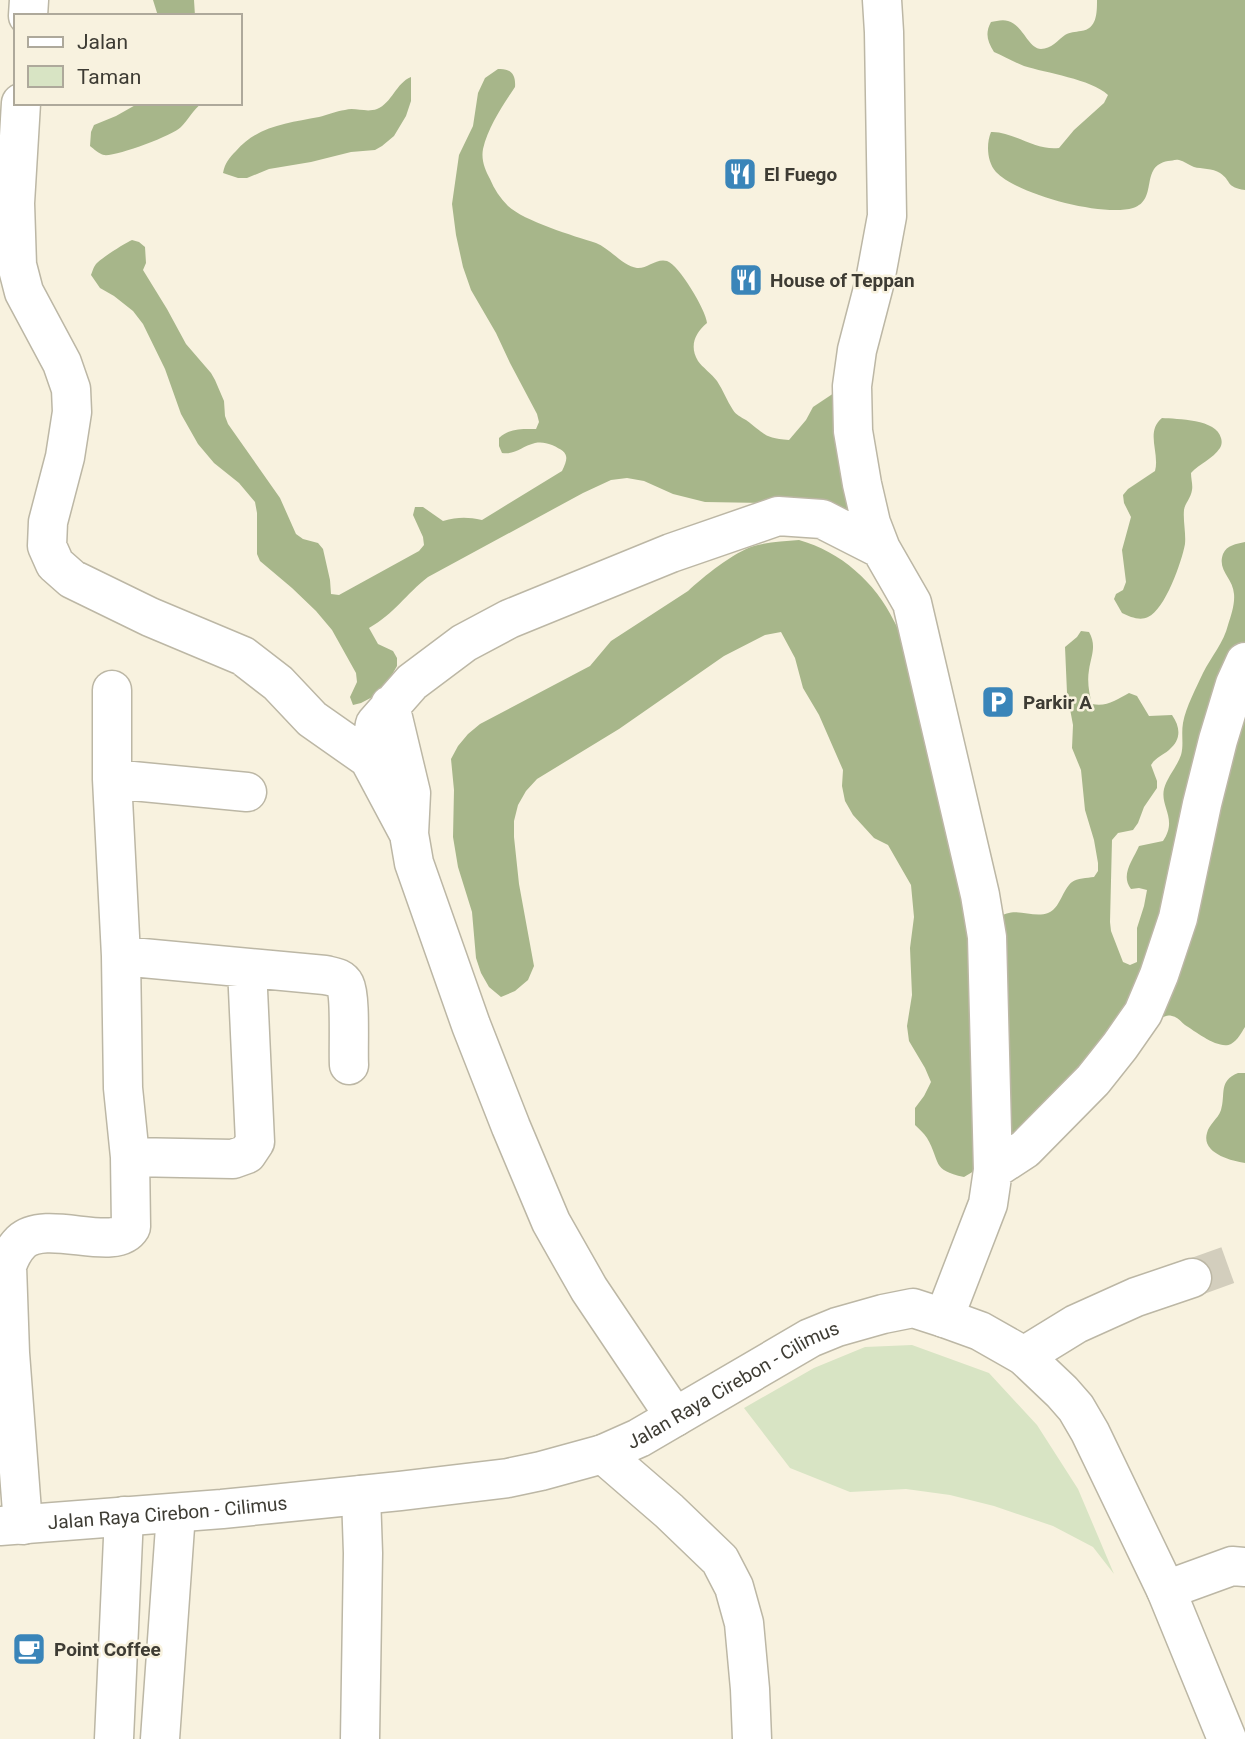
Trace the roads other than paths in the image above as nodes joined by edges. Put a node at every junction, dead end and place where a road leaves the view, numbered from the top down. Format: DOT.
graph roads {
  1 [pos="882,0"];
  2 [pos="22,105"];
  3 [pos="881,549"];
  4 [pos="1245,662"];
  5 [pos="112,690"];
  6 [pos="390,705"];
  7 [pos="369,759"];
  8 [pos="112,779"];
  9 [pos="247,792"];
  10 [pos="409,834"];
  11 [pos="121,956"];
  12 [pos="247,968"];
  13 [pos="349,1065"];
  14 [pos="130,1157"];
  15 [pos="993,1170"];
  16 [pos="1192,1278"];
  17 [pos="944,1318"];
  18 [pos="1024,1356"];
  19 [pos="675,1417"];
  20 [pos="603,1454"];
  21 [pos="361,1495"];
  22 [pos="176,1513"];
  23 [pos="124,1516"];
  24 [pos="11,1526"];
  25 [pos="1245,1567"];
  26 [pos="1166,1590"];
  27 [pos="114,1739"];
  28 [pos="160,1739"];
  29 [pos="360,1739"];
  30 [pos="752,1739"];
  31 [pos="1227,1739"];
  1 -- 3 [label="main road"];
  2 -- 7 [label="main road"];
  3 -- 6 [label="main road"];
  3 -- 15 [label="main road"];
  4 -- 15 [label="main road"];
  5 -- 8 [label="main road"];
  6 -- 7 [label="main road"];
  6 -- 10 [label="main road"];
  7 -- 10 [label="main road"];
  8 -- 9 [label="main road"];
  8 -- 11 [label="main road"];
  10 -- 19 [label="main road"];
  11 -- 12 [label="main road"];
  11 -- 14 [label="main road"];
  12 -- 13 [label="main road"];
  12 -- 14 [label="main road"];
  14 -- 24 [label="main road"];
  15 -- 17 [label="main road"];
  16 -- 18 [label="main road"];
  17 -- 18 [label="main road, Jalan Raya Cirebon - Cilimus"];
  17 -- 19 [label="main road, Jalan Raya Cirebon - Cilimus"];
  18 -- 26 [label="main road, Jalan Raya Cirebon - Cilimus"];
  19 -- 20 [label="main road, Jalan Raya Cirebon - Cilimus"];
  20 -- 21 [label="main road, Jalan Raya Cirebon - Cilimus"];
  20 -- 30 [label="main road"];
  21 -- 22 [label="main road, Jalan Raya Cirebon - Cilimus"];
  21 -- 29 [label="main road"];
  22 -- 23 [label="main road, Jalan Raya Cirebon - Cilimus"];
  22 -- 28 [label="main road"];
  23 -- 24 [label="main road, Jalan Raya Cirebon - Cilimus"];
  23 -- 27 [label="main road"];
  25 -- 26 [label="main road"];
  26 -- 31 [label="main road, Jalan Raya Cirebon - Cilimus"];
}
